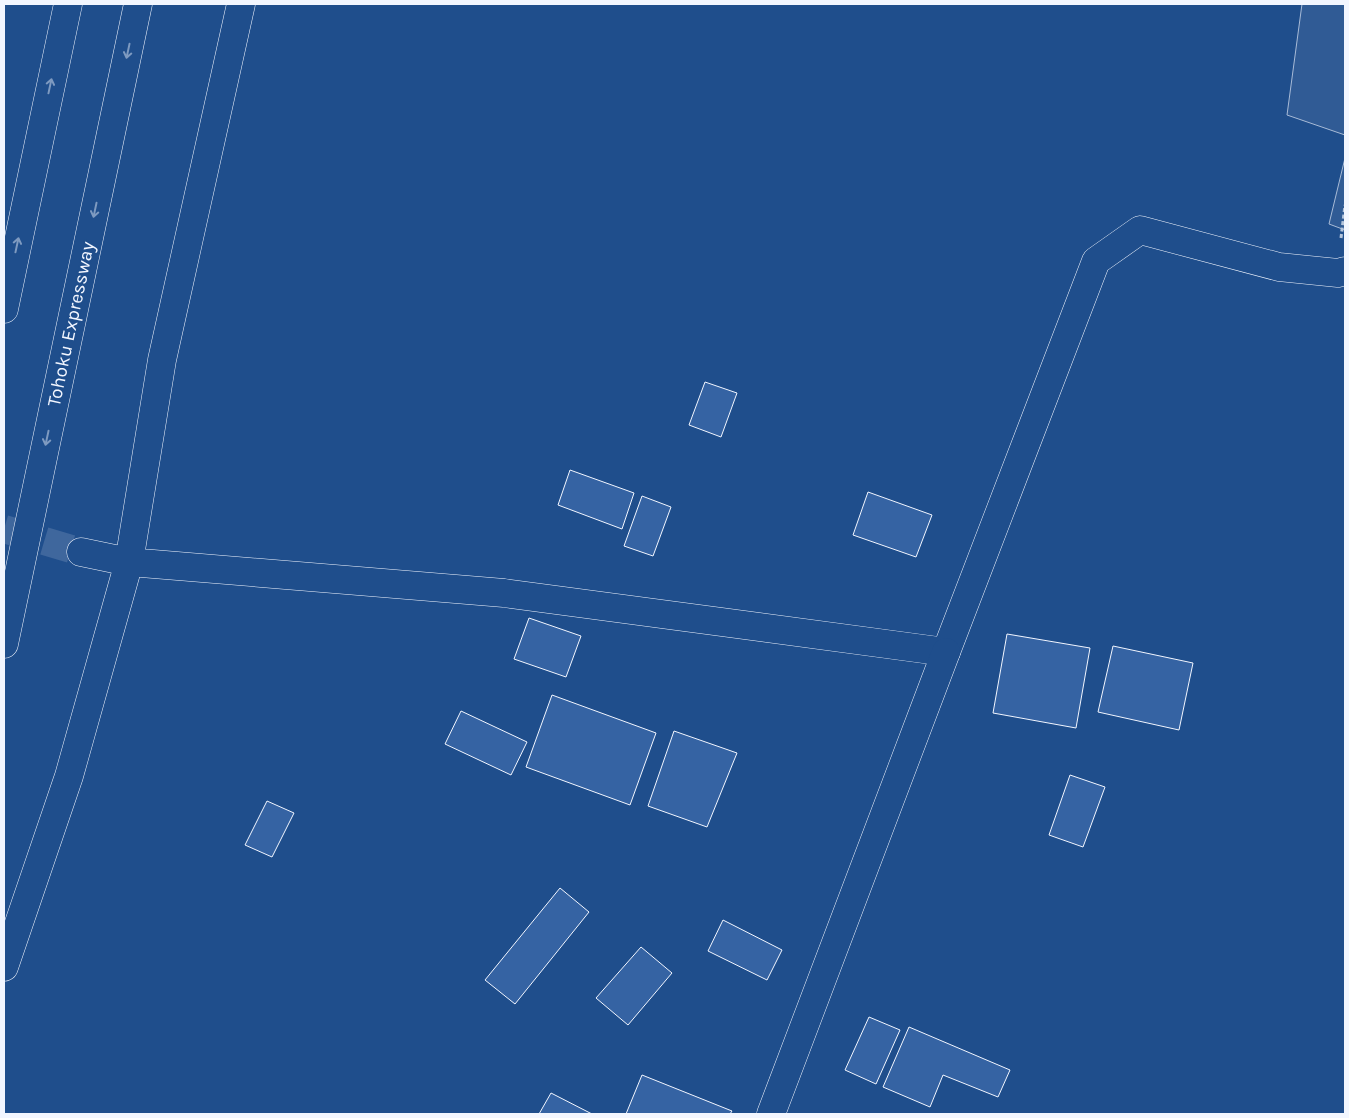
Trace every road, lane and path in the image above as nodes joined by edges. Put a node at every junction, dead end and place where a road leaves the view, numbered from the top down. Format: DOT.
graph roads {
  1 [pos="68,4"];
  2 [pos="138,4"];
  3 [pos="242,4"];
  4 [pos="1345,271"];
  5 [pos="4,310"];
  6 [pos="81,552"];
  7 [pos="129,562"];
  8 [pos="4,644"];
  9 [pos="946,652"];
  10 [pos="4,967"];
  11 [pos="771,1114"];
  5 -- 1 [label="main road, one-way"];
  2 -- 8 [label="main road, Tohoku Expressway, one-way"];
  3 -- 7 [label="main road"];
  4 -- 9 [label="main road"];
  6 -- 7 [label="main road"];
  7 -- 9 [label="main road"];
  7 -- 10 [label="main road"];
  9 -- 11 [label="main road"];
}
